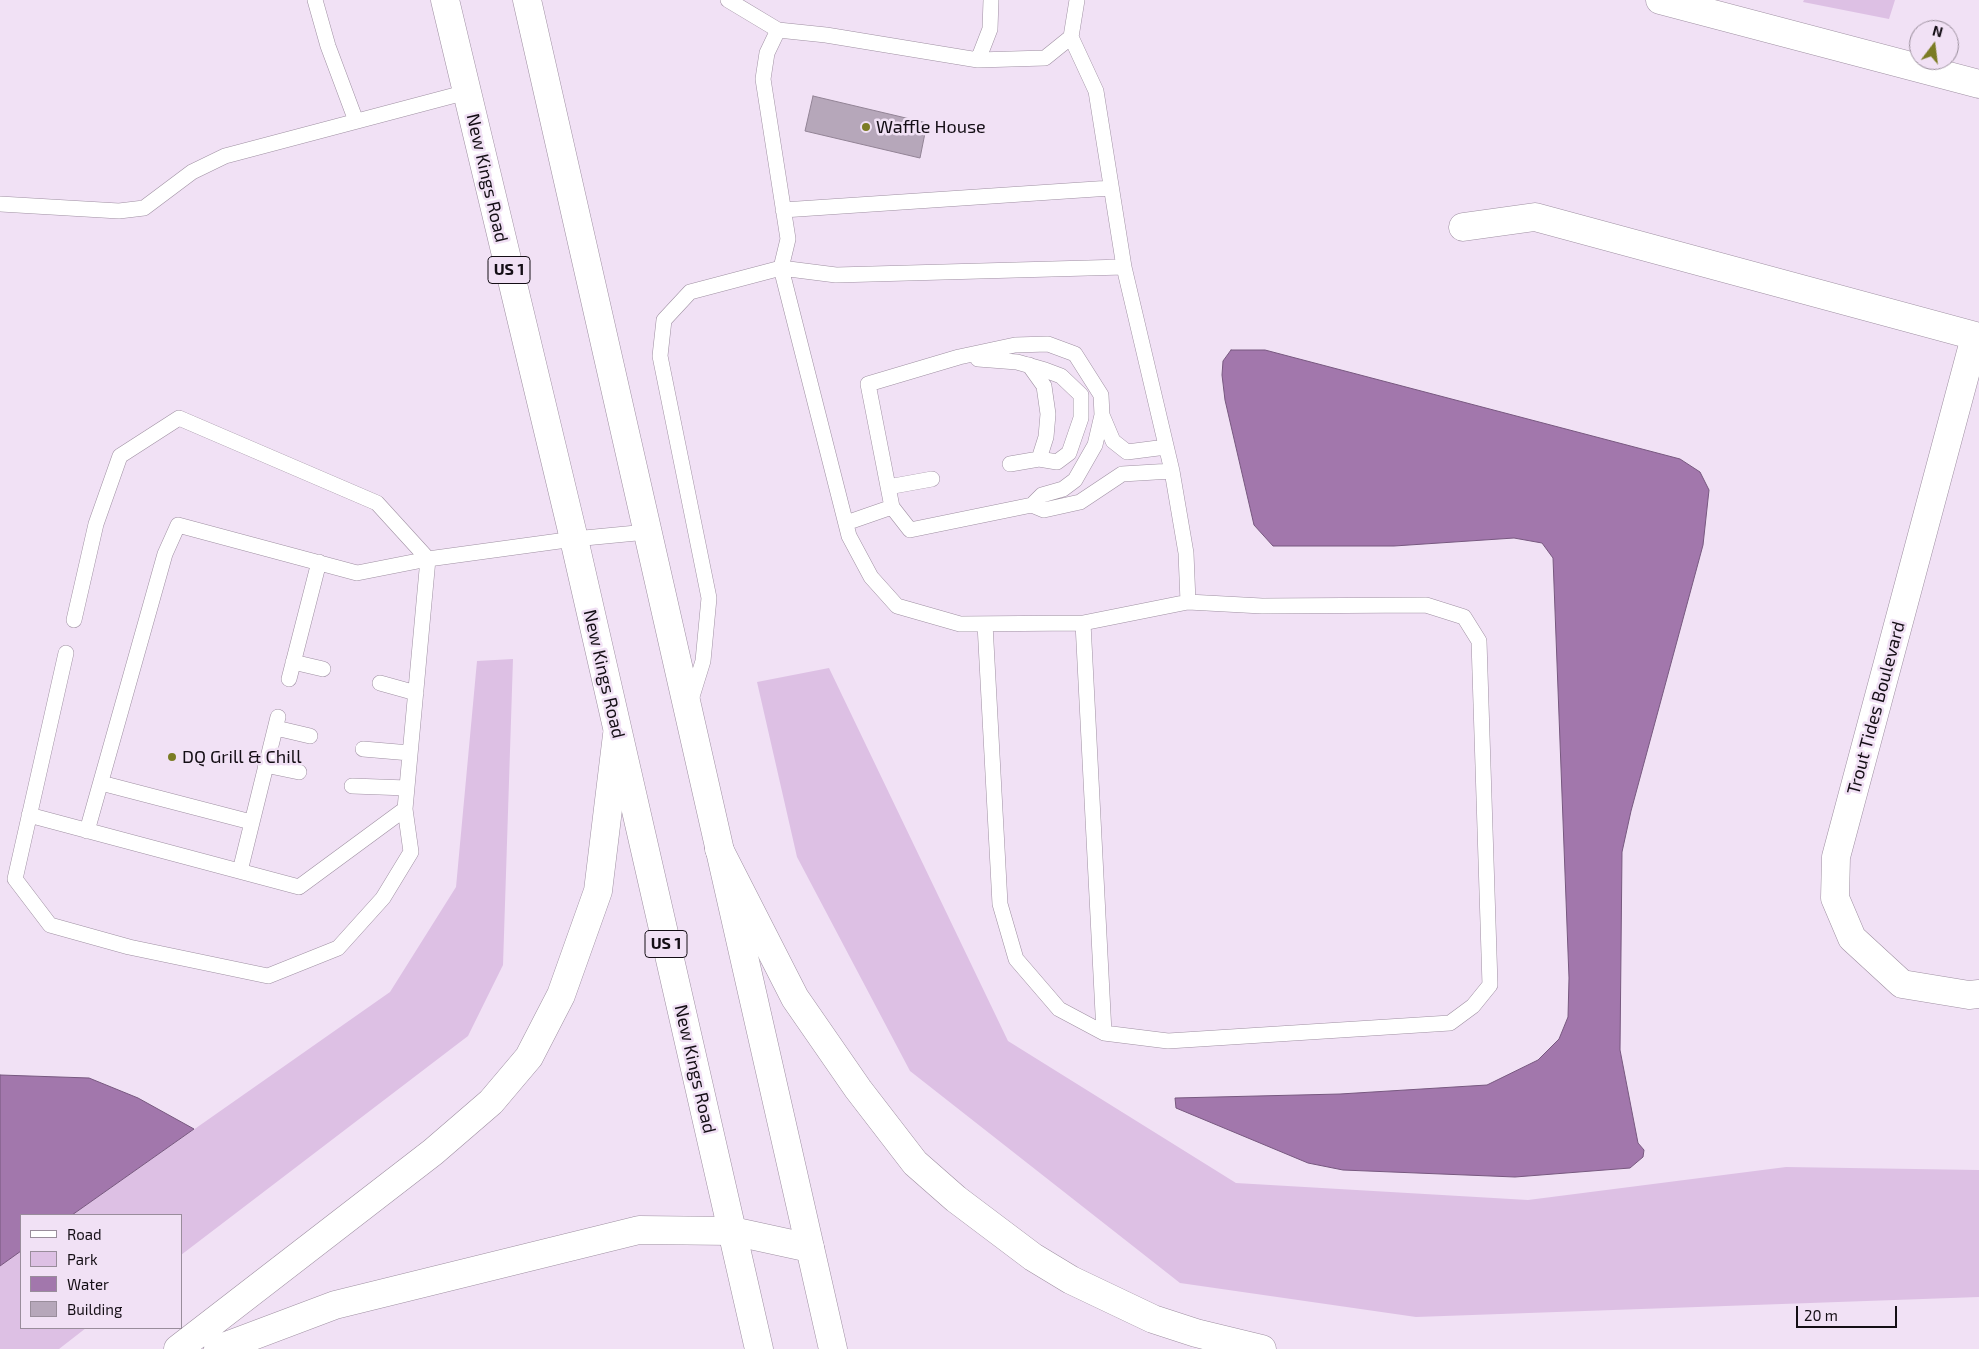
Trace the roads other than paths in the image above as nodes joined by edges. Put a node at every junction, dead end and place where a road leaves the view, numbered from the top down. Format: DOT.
graph roads {
  1 [pos="315,0"];
  2 [pos="445,0"];
  3 [pos="527,0"];
  4 [pos="728,0"];
  5 [pos="992,0"];
  6 [pos="1077,0"];
  7 [pos="1660,0"];
  8 [pos="778,30"];
  9 [pos="1071,37"];
  10 [pos="978,60"];
  11 [pos="1979,84"];
  12 [pos="467,92"];
  13 [pos="356,121"];
  14 [pos="1111,188"];
  15 [pos="0,204"];
  16 [pos="783,210"];
  17 [pos="1463,227"];
  18 [pos="1124,266"];
  19 [pos="781,268"];
  20 [pos="1977,337"];
  21 [pos="959,357"];
  22 [pos="1029,365"];
  23 [pos="1102,415"];
  24 [pos="1166,446"];
  25 [pos="1039,459"];
  26 [pos="1010,464"];
  27 [pos="1172,471"];
  28 [pos="932,479"];
  29 [pos="888,487"];
  30 [pos="1032,505"];
  31 [pos="892,507"];
  32 [pos="846,523"];
  33 [pos="647,532"];
  34 [pos="574,539"];
  35 [pos="428,559"];
  36 [pos="319,562"];
  37 [pos="1188,602"];
  38 [pos="74,620"];
  39 [pos="1083,623"];
  40 [pos="985,624"];
  41 [pos="66,653"];
  42 [pos="293,662"];
  43 [pos="322,669"];
  44 [pos="289,679"];
  45 [pos="380,683"];
  46 [pos="416,693"];
  47 [pos="688,711"];
  48 [pos="617,735"];
  49 [pos="310,736"];
  50 [pos="363,749"];
  51 [pos="410,753"];
  52 [pos="265,765"];
  53 [pos="299,772"];
  54 [pos="101,782"];
  55 [pos="352,786"];
  56 [pos="407,788"];
  57 [pos="405,809"];
  58 [pos="28,815"];
  59 [pos="252,822"];
  60 [pos="87,831"];
  61 [pos="719,849"];
  62 [pos="240,871"];
  63 [pos="1979,994"];
  64 [pos="1104,1033"];
  65 [pos="732,1231"];
  66 [pos="810,1248"];
  67 [pos="178,1349"];
  68 [pos="218,1349"];
  69 [pos="759,1349"];
  70 [pos="833,1349"];
  71 [pos="1262,1349"];
  1 -- 13 [label="lane"];
  2 -- 12 [label="main road, New Kings Road / US 1"];
  3 -- 33 [label="main road"];
  4 -- 8 [label="lane"];
  5 -- 10 [label="lane"];
  6 -- 9 [label="lane"];
  7 -- 11 [label="main road"];
  8 -- 10 [label="lane"];
  8 -- 16 [label="lane"];
  9 -- 10 [label="lane"];
  9 -- 14 [label="lane"];
  12 -- 13 [label="lane"];
  12 -- 34 [label="main road, New Kings Road / US 1"];
  13 -- 15 [label="lane"];
  14 -- 16 [label="lane"];
  14 -- 18 [label="lane"];
  16 -- 19 [label="lane"];
  17 -- 20 [label="main road"];
  18 -- 19 [label="lane"];
  18 -- 24 [label="lane"];
  19 -- 32 [label="lane"];
  19 -- 47 [label="lane"];
  20 -- 63 [label="main road, Trout Tides Boulevard"];
  21 -- 22 [label="lane"];
  21 -- 23 [label="lane"];
  21 -- 29 [label="lane"];
  22 -- 25 [label="lane"];
  22 -- 25 [label="lane"];
  23 -- 24 [label="lane"];
  23 -- 30 [label="lane"];
  24 -- 27 [label="lane"];
  25 -- 26 [label="lane"];
  27 -- 30 [label="lane"];
  27 -- 37 [label="lane"];
  28 -- 29 [label="lane"];
  29 -- 31 [label="lane"];
  30 -- 31 [label="lane"];
  31 -- 32 [label="lane"];
  32 -- 40 [label="lane"];
  33 -- 34 [label="lane"];
  33 -- 47 [label="main road"];
  34 -- 35 [label="lane"];
  34 -- 48 [label="main road, New Kings Road / US 1"];
  35 -- 36 [label="lane"];
  35 -- 38 [label="lane"];
  35 -- 46 [label="lane"];
  36 -- 42 [label="lane"];
  36 -- 54 [label="lane"];
  37 -- 39 [label="lane"];
  37 -- 64 [label="lane"];
  39 -- 40 [label="lane"];
  39 -- 64 [label="lane"];
  40 -- 64 [label="lane"];
  41 -- 58 [label="lane"];
  42 -- 43 [label="lane"];
  42 -- 44 [label="lane"];
  45 -- 46 [label="lane"];
  46 -- 51 [label="lane"];
  47 -- 61 [label="main road"];
  48 -- 65 [label="main road, New Kings Road / US 1"];
  48 -- 67 [label="main road"];
  49 -- 52 [label="lane"];
  50 -- 51 [label="lane"];
  51 -- 56 [label="lane"];
  52 -- 53 [label="lane"];
  52 -- 59 [label="lane"];
  54 -- 59 [label="lane"];
  54 -- 60 [label="lane"];
  55 -- 56 [label="lane"];
  56 -- 57 [label="lane"];
  57 -- 58 [label="lane"];
  57 -- 62 [label="lane"];
  58 -- 60 [label="lane"];
  59 -- 62 [label="lane"];
  60 -- 62 [label="lane"];
  61 -- 66 [label="main road"];
  61 -- 71 [label="main road"];
  65 -- 66 [label="main road"];
  65 -- 68 [label="main road"];
  65 -- 69 [label="main road, New Kings Road / US 1"];
  66 -- 70 [label="main road"];
}
